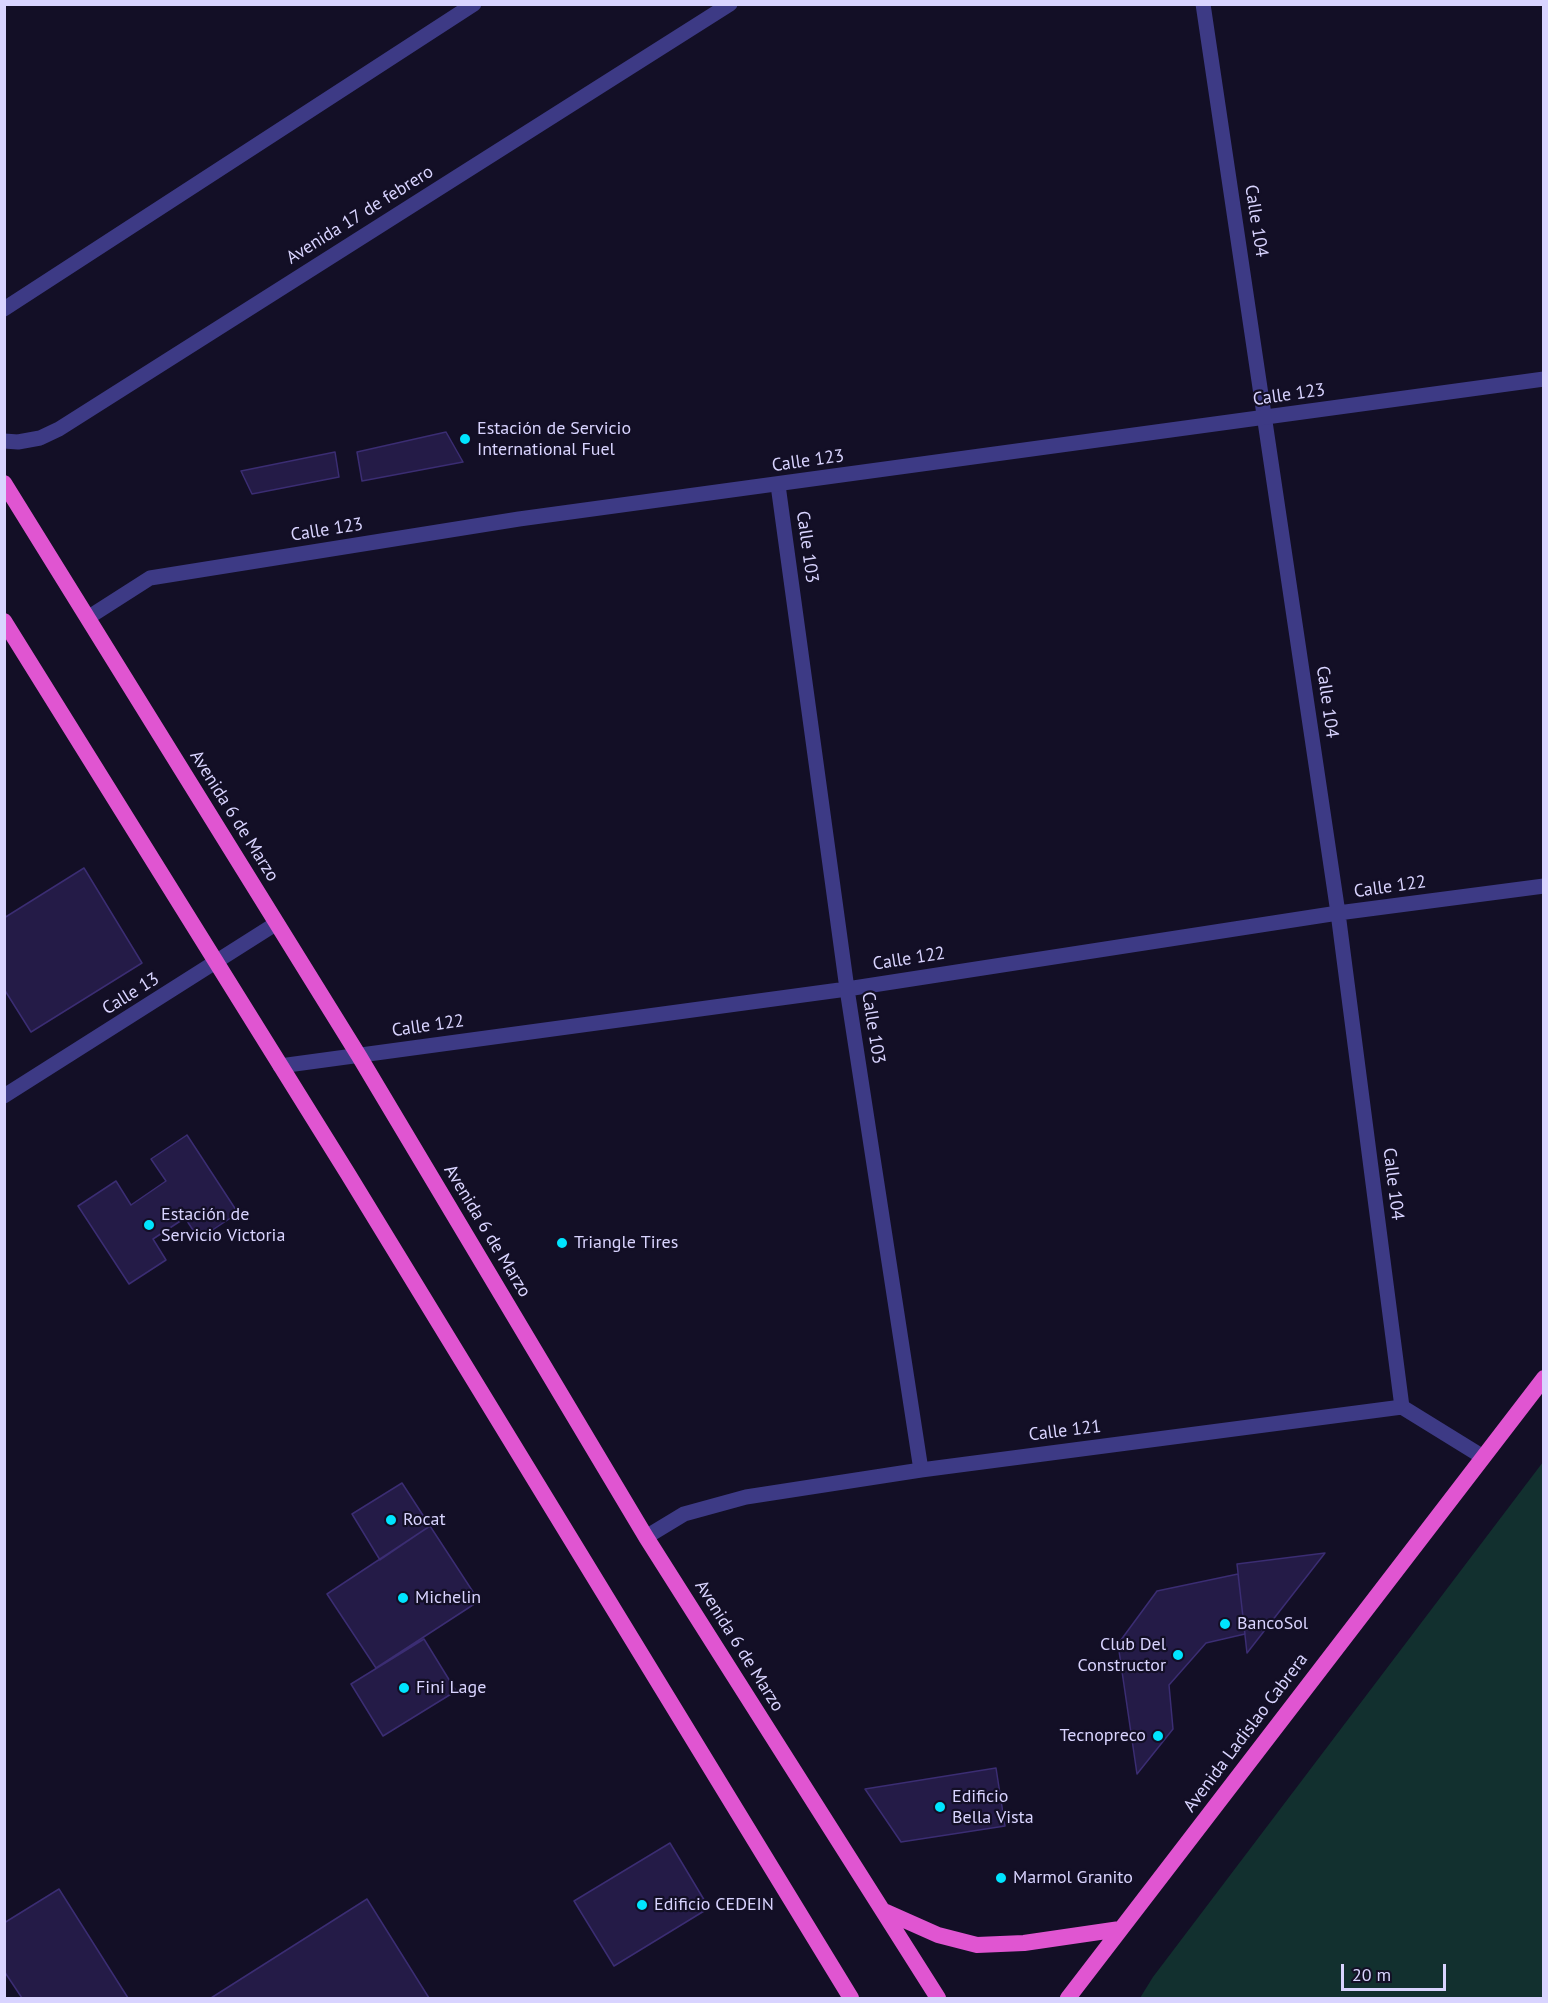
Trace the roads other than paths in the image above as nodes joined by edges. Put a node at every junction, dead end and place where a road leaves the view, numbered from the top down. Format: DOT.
graph roads {
  1 [pos="474,4"];
  2 [pos="730,4"];
  3 [pos="1203,4"];
  4 [pos="4,309"];
  5 [pos="1544,379"];
  6 [pos="1266,418"];
  7 [pos="4,441"];
  8 [pos="4,483"];
  9 [pos="778,485"];
  10 [pos="89,617"];
  11 [pos="4,621"];
  12 [pos="1544,886"];
  13 [pos="1338,913"];
  14 [pos="277,923"];
  15 [pos="216,964"];
  16 [pos="847,988"];
  17 [pos="359,1056"];
  18 [pos="280,1066"];
  19 [pos="4,1096"];
  20 [pos="1544,1378"];
  21 [pos="1402,1407"];
  22 [pos="1483,1457"];
  23 [pos="921,1470"];
  24 [pos="646,1537"];
  25 [pos="884,1911"];
  26 [pos="1120,1929"];
  27 [pos="851,1998"];
  28 [pos="938,1998"];
  29 [pos="1068,1998"];
  1 -- 4 [label="street"];
  2 -- 7 [label="street, Avenida 17 de febrero"];
  3 -- 6 [label="street, Calle 104"];
  5 -- 6 [label="street, Calle 123"];
  6 -- 9 [label="street, Calle 123"];
  6 -- 13 [label="street, Calle 104"];
  8 -- 10 [label="highway, Avenida 6 de Marzo"];
  9 -- 10 [label="street, Calle 123"];
  9 -- 16 [label="street, Calle 103"];
  10 -- 14 [label="highway, Avenida 6 de Marzo"];
  11 -- 15 [label="highway"];
  12 -- 13 [label="street, Calle 122"];
  13 -- 16 [label="street, Calle 122"];
  13 -- 21 [label="street, Calle 104"];
  14 -- 15 [label="street, Calle 13"];
  14 -- 17 [label="highway, Avenida 6 de Marzo"];
  15 -- 18 [label="highway"];
  15 -- 19 [label="street, Calle 13"];
  16 -- 17 [label="street, Calle 122"];
  16 -- 23 [label="street, Calle 103"];
  17 -- 18 [label="street, Calle 122"];
  17 -- 24 [label="highway, Avenida 6 de Marzo"];
  18 -- 27 [label="highway"];
  20 -- 22 [label="highway, Avenida Ladislao Cabrera"];
  21 -- 22 [label="street"];
  21 -- 23 [label="street, Calle 121"];
  22 -- 26 [label="highway, Avenida Ladislao Cabrera"];
  23 -- 24 [label="street, Calle 121"];
  24 -- 25 [label="highway, Avenida 6 de Marzo"];
  25 -- 26 [label="highway"];
  25 -- 28 [label="highway, Avenida 6 de Marzo"];
  26 -- 29 [label="highway, Avenida Ladislao Cabrera"];
}
